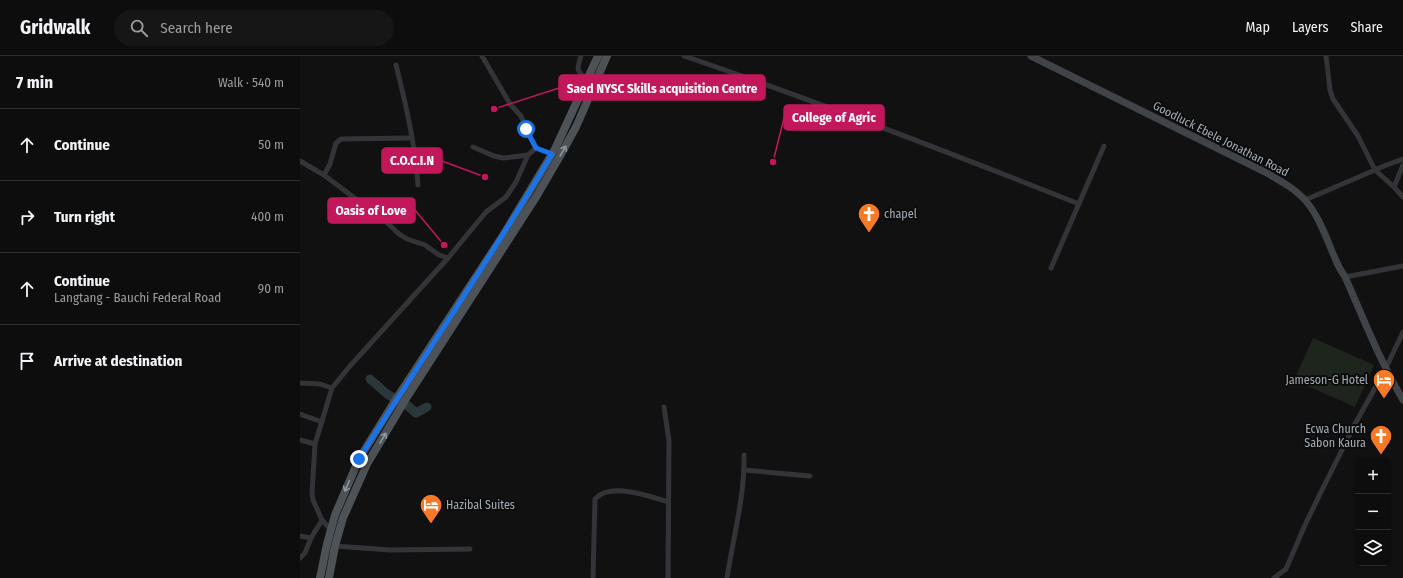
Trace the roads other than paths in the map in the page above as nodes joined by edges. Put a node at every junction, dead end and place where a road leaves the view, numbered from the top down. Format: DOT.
graph roads {
  1 [pos="482,56"];
  2 [pos="581,56"];
  3 [pos="598,56"];
  4 [pos="607,56"];
  5 [pos="684,56"];
  6 [pos="1031,56"];
  7 [pos="1326,56"];
  8 [pos="396,65"];
  9 [pos="587,80"];
  10 [pos="412,138"];
  11 [pos="473,146"];
  12 [pos="1104,146"];
  13 [pos="536,148"];
  14 [pos="552,154"];
  15 [pos="528,155"];
  16 [pos="1403,160"];
  17 [pos="300,161"];
  18 [pos="1403,165"];
  19 [pos="1375,170"];
  20 [pos="324,175"];
  21 [pos="418,185"];
  22 [pos="1394,187"];
  23 [pos="1403,197"];
  24 [pos="1305,200"];
  25 [pos="1079,204"];
  26 [pos="448,258"];
  27 [pos="1403,266"];
  28 [pos="1051,268"];
  29 [pos="1345,277"];
  30 [pos="1403,332"];
  31 [pos="1385,370"];
  32 [pos="300,383"];
  33 [pos="332,388"];
  34 [pos="404,394"];
  35 [pos="1403,400"];
  36 [pos="397,406"];
  37 [pos="664,406"];
  38 [pos="300,414"];
  39 [pos="322,422"];
  40 [pos="300,440"];
  41 [pos="315,444"];
  42 [pos="744,455"];
  43 [pos="744,470"];
  44 [pos="810,476"];
  45 [pos="668,502"];
  46 [pos="322,520"];
  47 [pos="331,530"];
  48 [pos="300,536"];
  49 [pos="311,538"];
  50 [pos="335,546"];
  51 [pos="470,549"];
  52 [pos="300,558"];
  53 [pos="320,578"];
  54 [pos="330,578"];
  55 [pos="593,578"];
  56 [pos="668,578"];
  57 [pos="727,578"];
  58 [pos="1274,578"];
  1 -- 13 [label="street"];
  2 -- 9 [label="street"];
  3 -- 9 [label="main road"];
  34 -- 4 [label="main road, one-way"];
  5 -- 25 [label="street"];
  6 -- 24 [label="main road, Goodluck Ebele Jonathan Road"];
  7 -- 19 [label="street"];
  8 -- 10 [label="street"];
  9 -- 14 [label="main road"];
  10 -- 20 [label="street"];
  10 -- 21 [label="street"];
  11 -- 15 [label="street"];
  12 -- 25 [label="street"];
  13 -- 14 [label="street"];
  13 -- 15 [label="street"];
  14 -- 34 [label="main road"];
  15 -- 26 [label="street"];
  16 -- 19 [label="street"];
  17 -- 20 [label="street"];
  18 -- 22 [label="street"];
  19 -- 22 [label="street"];
  19 -- 24 [label="street"];
  20 -- 26 [label="street"];
  22 -- 23 [label="street"];
  24 -- 29 [label="main road, Goodluck Ebele Jonathan Road"];
  25 -- 28 [label="street"];
  26 -- 33 [label="street"];
  27 -- 29 [label="street"];
  29 -- 31 [label="main road, Goodluck Ebele Jonathan Road"];
  30 -- 31 [label="street"];
  31 -- 35 [label="main road, Goodluck Ebele Jonathan Road"];
  31 -- 58 [label="street"];
  32 -- 33 [label="street"];
  33 -- 39 [label="street"];
  34 -- 36 [label="main road"];
  36 -- 47 [label="main road, one-way"];
  50 -- 36 [label="main road, one-way"];
  37 -- 45 [label="street"];
  38 -- 39 [label="street"];
  39 -- 41 [label="street"];
  40 -- 41 [label="street"];
  41 -- 46 [label="street"];
  42 -- 43 [label="street"];
  43 -- 44 [label="street"];
  43 -- 57 [label="street"];
  45 -- 55 [label="street"];
  45 -- 56 [label="street"];
  46 -- 47 [label="street"];
  46 -- 49 [label="street"];
  47 -- 53 [label="main road"];
  48 -- 49 [label="street"];
  49 -- 52 [label="street"];
  50 -- 51 [label="street"];
  50 -- 54 [label="main road"];
}
